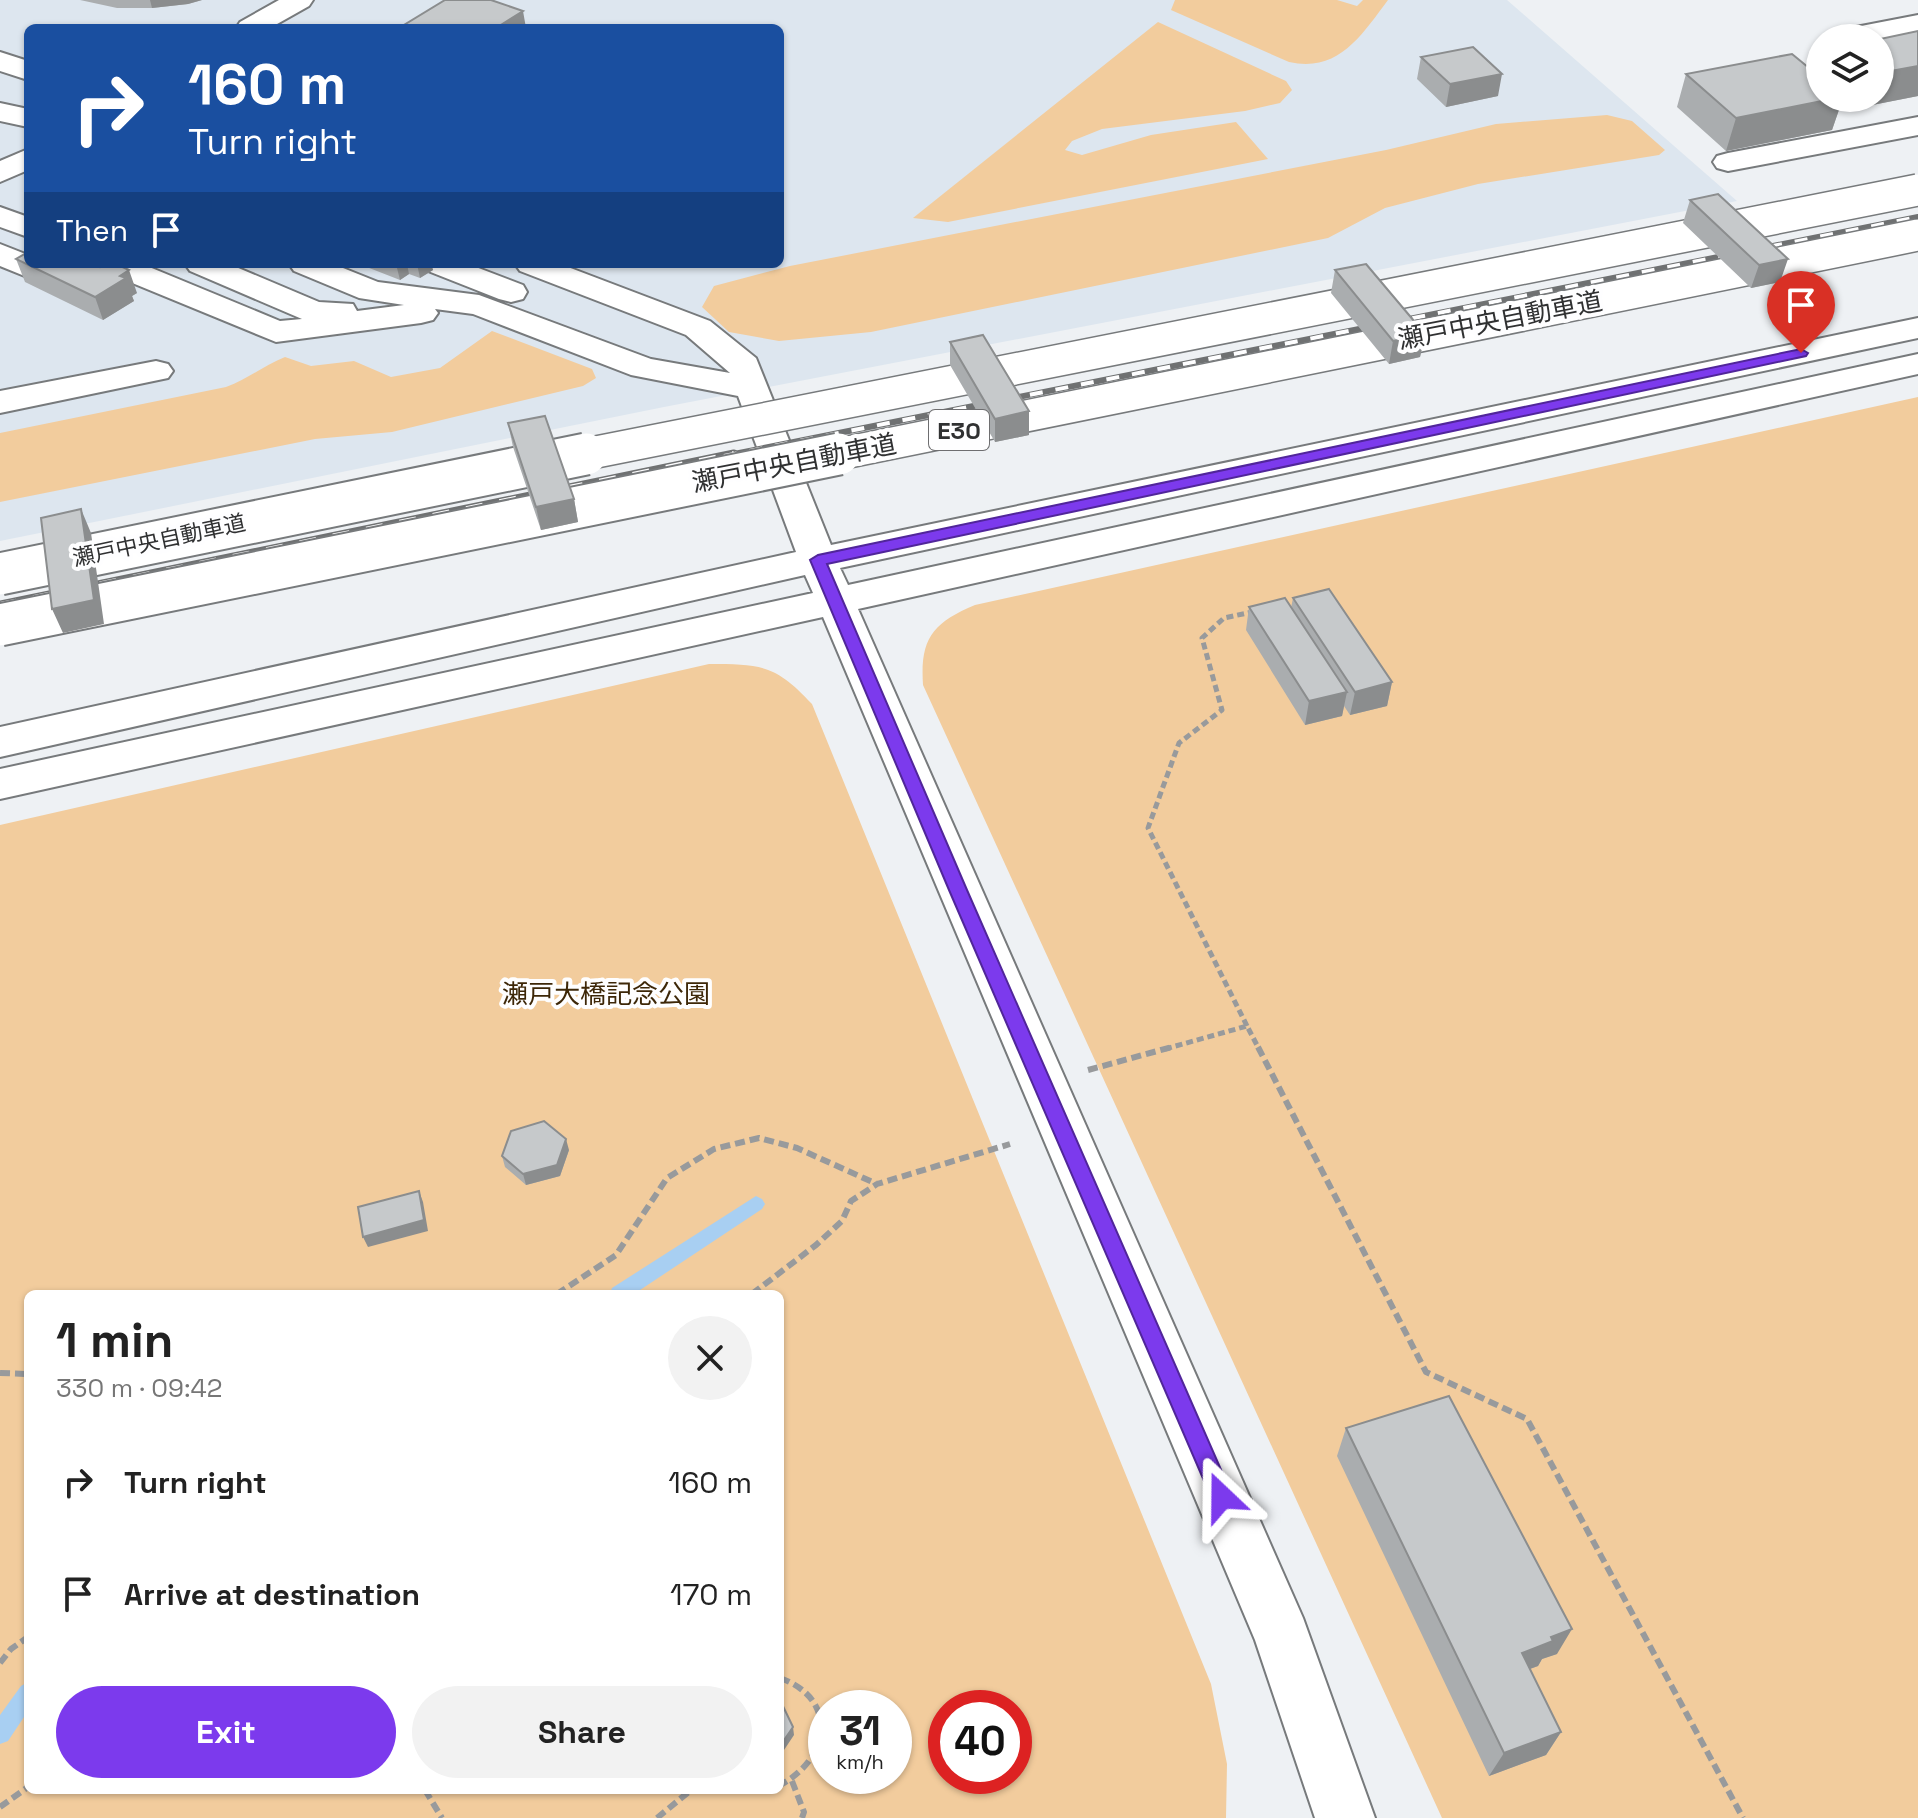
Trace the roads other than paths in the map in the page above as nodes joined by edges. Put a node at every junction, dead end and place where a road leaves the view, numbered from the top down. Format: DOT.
graph roads {
  1 [pos="299,0"];
  2 [pos="1918,23"];
  3 [pos="257,24"];
  4 [pos="1894,28"];
  5 [pos="0,61"];
  6 [pos="24,70"];
  7 [pos="0,112"];
  8 [pos="24,117"];
  9 [pos="1918,126"];
  10 [pos="24,160"];
  11 [pos="1728,162"];
  12 [pos="0,173"];
  13 [pos="0,179"];
  14 [pos="24,189"];
  15 [pos="1918,190"];
  16 [pos="0,216"];
  17 [pos="24,226"];
  18 [pos="1918,235"];
  19 [pos="124,268"];
  20 [pos="210,268"];
  21 [pos="315,268"];
  22 [pos="449,268"];
  23 [pos="541,268"];
  24 [pos="479,305"];
  25 [pos="162,316"];
  26 [pos="1918,328"];
  27 [pos="1918,364"];
  28 [pos="156,371"];
  29 [pos="753,388"];
  30 [pos="0,402"];
  31 [pos="0,574"];
  32 [pos="826,580"];
  33 [pos="0,625"];
  34 [pos="0,742"];
  35 [pos="0,784"];
  36 [pos="1345,1818"];
  1 -- 3 [label="main road"];
  2 -- 4 [label="main road"];
  5 -- 6 [label="main road"];
  7 -- 8 [label="main road"];
  9 -- 11 [label="main road"];
  10 -- 12 [label="main road"];
  13 -- 14 [label="main road"];
  15 -- 31 [label="main road, 瀬戸中央自動車道 / E30, bridge"];
  16 -- 17 [label="main road"];
  18 -- 33 [label="main road, 瀬戸中央自動車道 / E30, bridge"];
  19 -- 24 [label="main road"];
  20 -- 24 [label="main road"];
  21 -- 24 [label="main road"];
  22 -- 29 [label="main road"];
  23 -- 29 [label="main road"];
  24 -- 25 [label="main road"];
  24 -- 29 [label="main road"];
  26 -- 32 [label="main road"];
  27 -- 32 [label="main road"];
  28 -- 30 [label="main road"];
  29 -- 32 [label="main road"];
  32 -- 34 [label="main road"];
  32 -- 35 [label="main road"];
  32 -- 36 [label="main road"];
}
